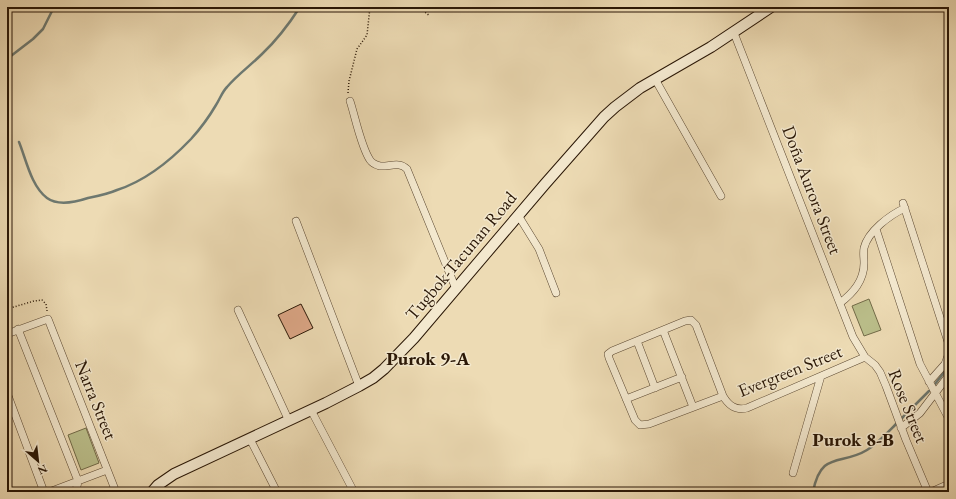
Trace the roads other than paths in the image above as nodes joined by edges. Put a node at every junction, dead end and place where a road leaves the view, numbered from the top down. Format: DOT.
graph roads {
  1 [pos="771,7"];
  2 [pos="734,33"];
  3 [pos="655,79"];
  4 [pos="350,101"];
  5 [pos="721,196"];
  6 [pos="518,215"];
  7 [pos="296,221"];
  8 [pos="876,229"];
  9 [pos="456,288"];
  10 [pos="556,293"];
  11 [pos="840,303"];
  12 [pos="238,310"];
  13 [pos="18,329"];
  14 [pos="663,330"];
  15 [pos="7,334"];
  16 [pos="637,341"];
  17 [pos="949,344"];
  18 [pos="949,353"];
  19 [pos="865,357"];
  20 [pos="949,375"];
  21 [pos="821,376"];
  22 [pos="682,377"];
  23 [pos="929,382"];
  24 [pos="359,386"];
  25 [pos="655,388"];
  26 [pos="7,393"];
  27 [pos="935,393"];
  28 [pos="723,396"];
  29 [pos="626,399"];
  30 [pos="693,407"];
  31 [pos="311,410"];
  32 [pos="949,419"];
  33 [pos="289,421"];
  34 [pos="901,428"];
  35 [pos="250,439"];
  36 [pos="107,470"];
  37 [pos="793,472"];
  38 [pos="78,481"];
  39 [pos="949,484"];
  40 [pos="114,491"];
  41 [pos="44,492"];
  42 [pos="49,492"];
  43 [pos="76,492"];
  44 [pos="152,492"];
  45 [pos="278,492"];
  46 [pos="354,492"];
  47 [pos="928,492"];
  48 [pos="931,492"];
  1 -- 2 [label="street, Tugbok-Tacunan Road"];
  2 -- 3 [label="street, Tugbok-Tacunan Road"];
  2 -- 11 [label="street, Doña Aurora Street"];
  3 -- 5 [label="street"];
  3 -- 6 [label="street, Tugbok-Tacunan Road"];
  4 -- 9 [label="street"];
  6 -- 9 [label="street, Tugbok-Tacunan Road"];
  6 -- 10 [label="street"];
  7 -- 24 [label="street"];
  8 -- 11 [label="street"];
  8 -- 17 [label="street"];
  8 -- 23 [label="street"];
  9 -- 24 [label="street, Tugbok-Tacunan Road"];
  11 -- 19 [label="street, Doña Aurora Street"];
  12 -- 33 [label="street"];
  13 -- 15 [label="street"];
  13 -- 36 [label="street, Narra Street"];
  13 -- 38 [label="street"];
  14 -- 16 [label="street"];
  14 -- 22 [label="street"];
  14 -- 28 [label="street"];
  16 -- 25 [label="street"];
  16 -- 29 [label="street"];
  18 -- 23 [label="street"];
  19 -- 21 [label="street, Evergreen Street"];
  19 -- 34 [label="street, Rose Street"];
  20 -- 27 [label="street"];
  21 -- 28 [label="street, Evergreen Street"];
  21 -- 37 [label="street"];
  22 -- 25 [label="street"];
  22 -- 30 [label="street"];
  23 -- 27 [label="street"];
  24 -- 31 [label="street, Tugbok-Tacunan Road"];
  25 -- 29 [label="street"];
  26 -- 41 [label="street"];
  27 -- 32 [label="street"];
  27 -- 34 [label="street"];
  28 -- 30 [label="street, Evergreen Street"];
  29 -- 30 [label="street, Evergreen Street"];
  31 -- 33 [label="street, Tugbok-Tacunan Road"];
  31 -- 46 [label="street"];
  33 -- 35 [label="street, Tugbok-Tacunan Road"];
  34 -- 47 [label="street, Rose Street"];
  35 -- 44 [label="street, Tugbok-Tacunan Road"];
  35 -- 45 [label="street"];
  36 -- 38 [label="street"];
  36 -- 40 [label="street, Narra Street"];
  38 -- 42 [label="street"];
  38 -- 43 [label="street"];
  39 -- 48 [label="street"];
}
